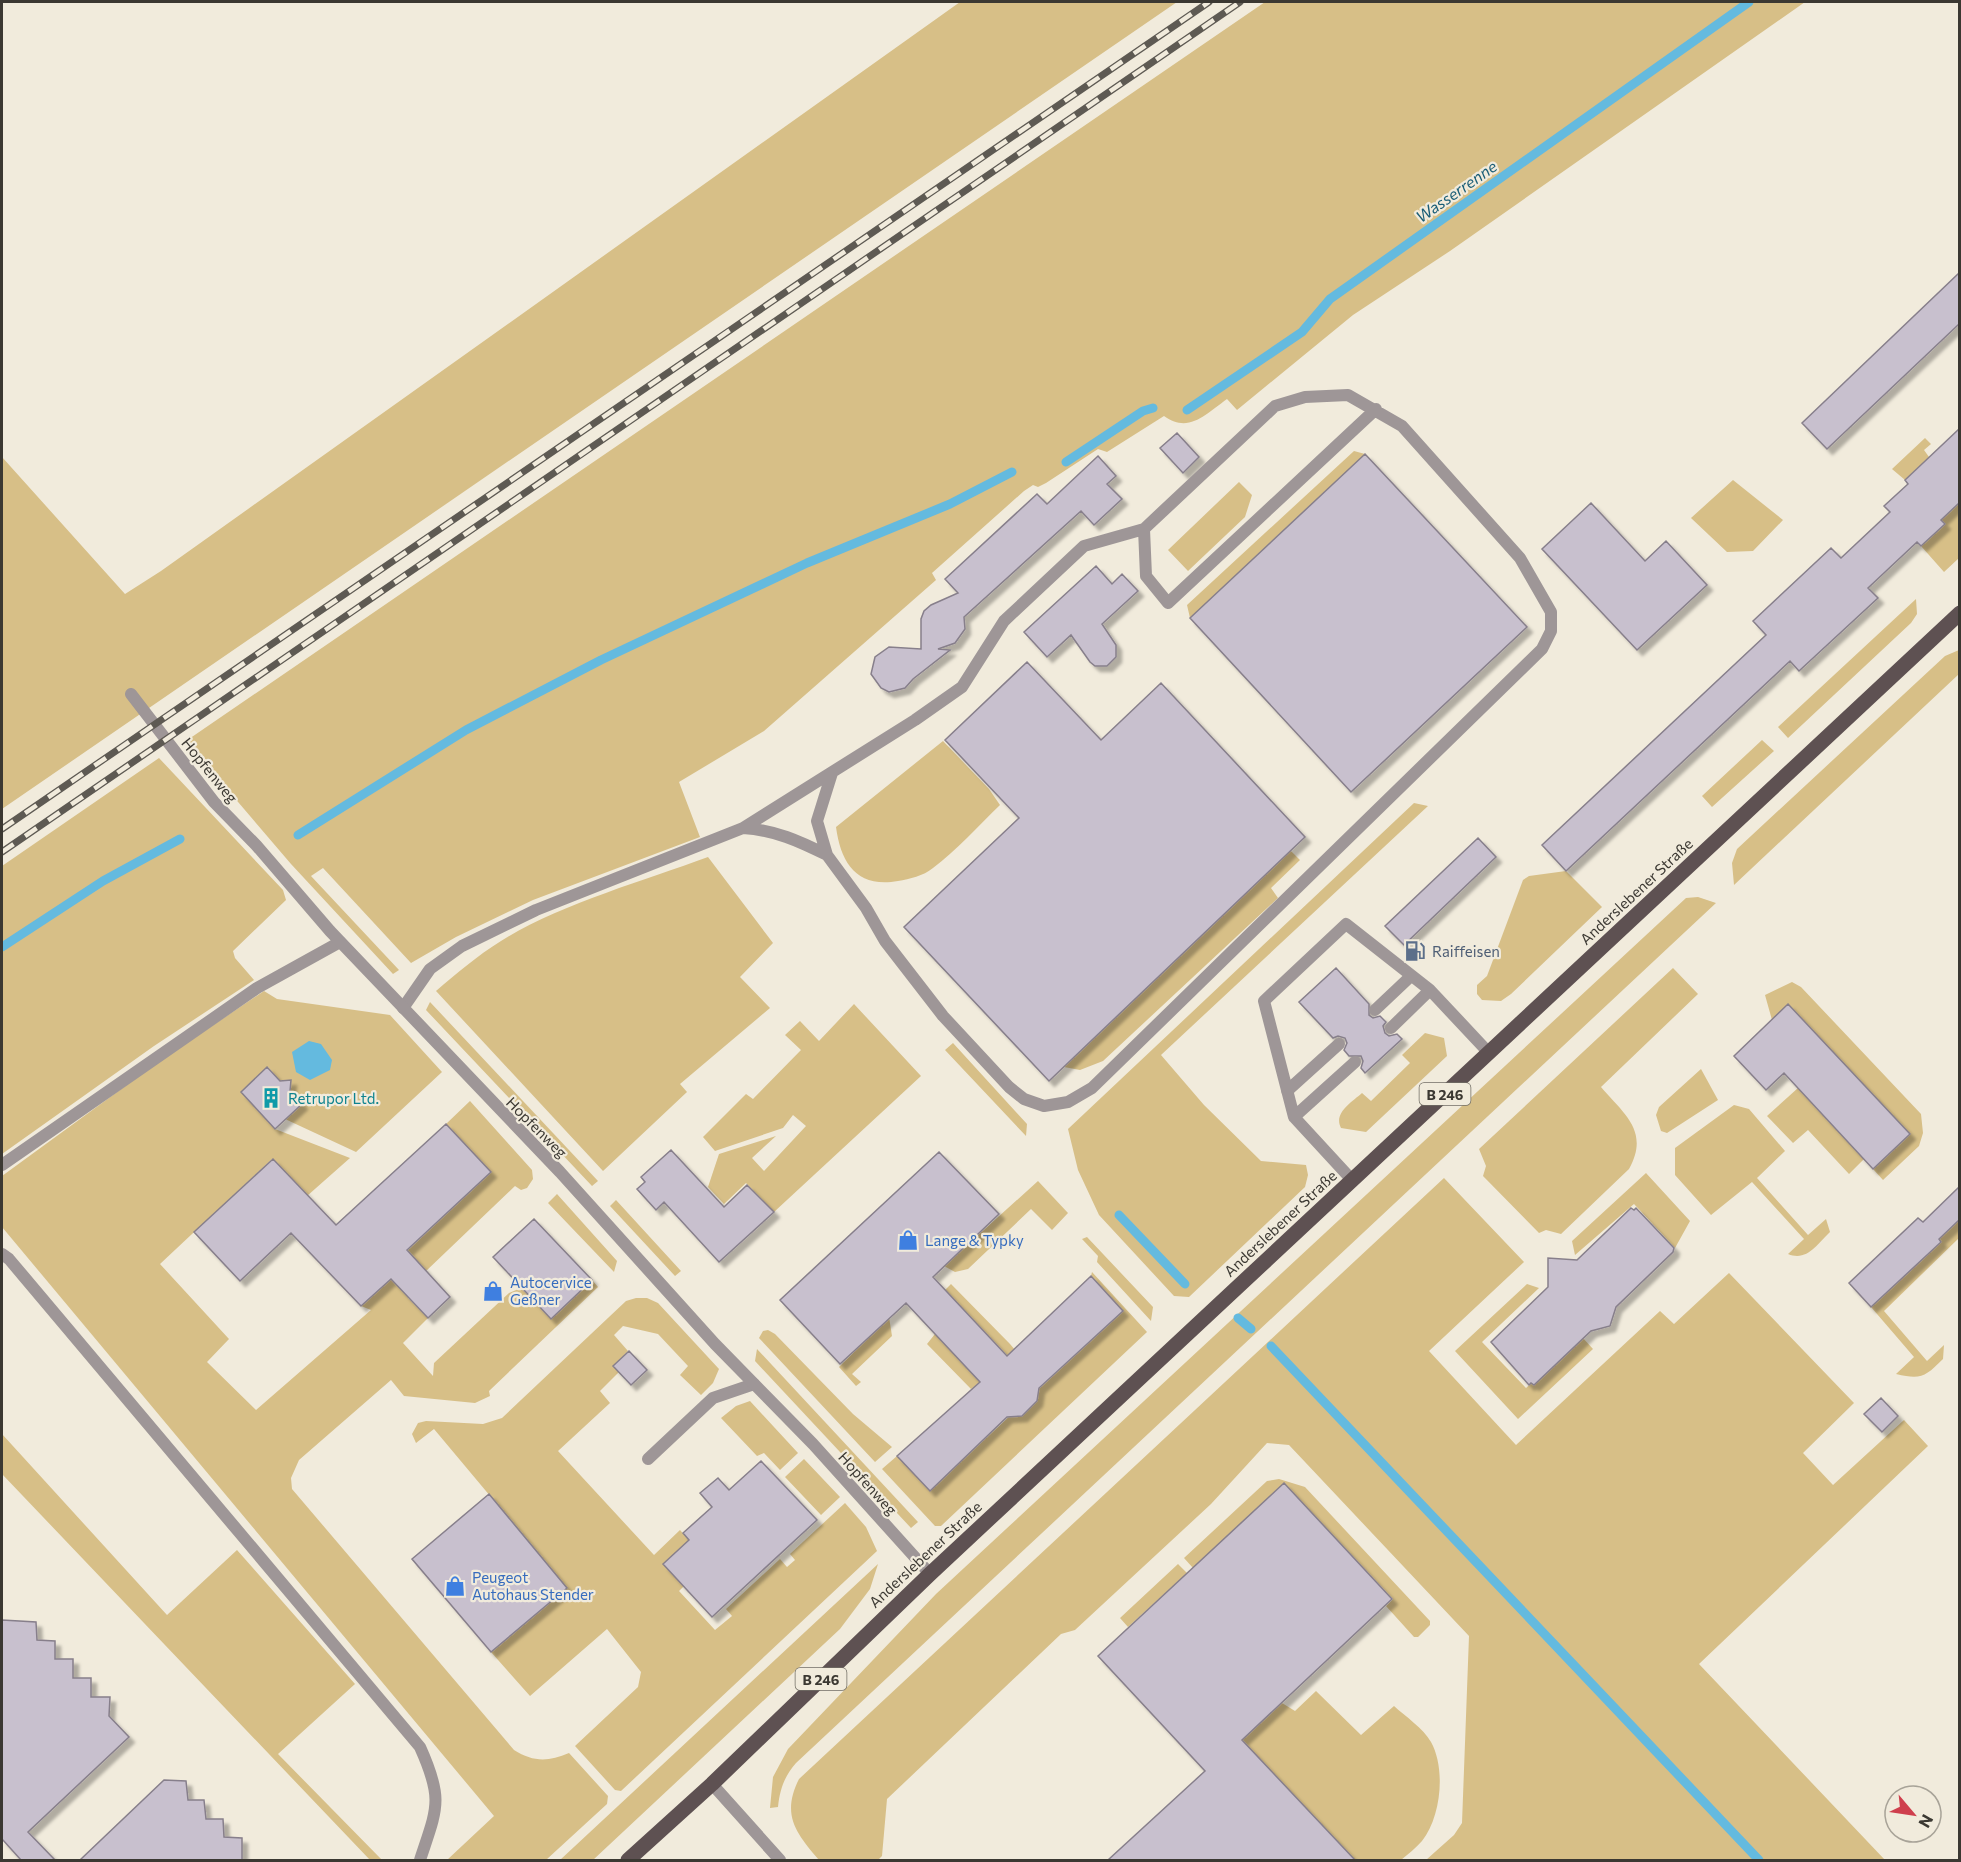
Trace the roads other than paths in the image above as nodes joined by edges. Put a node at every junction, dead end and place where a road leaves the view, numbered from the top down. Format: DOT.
graph roads {
  1 [pos="1376,409"];
  2 [pos="1144,529"];
  3 [pos="1959,613"];
  4 [pos="131,694"];
  5 [pos="832,773"];
  6 [pos="743,828"];
  7 [pos="827,855"];
  8 [pos="340,942"];
  9 [pos="1412,975"];
  10 [pos="1431,990"];
  11 [pos="403,1008"];
  12 [pos="1375,1010"];
  13 [pos="1391,1028"];
  14 [pos="1339,1044"];
  15 [pos="1489,1053"];
  16 [pos="1355,1062"];
  17 [pos="1287,1091"];
  18 [pos="1294,1118"];
  19 [pos="2,1165"];
  20 [pos="1352,1180"];
  21 [pos="2,1254"];
  22 [pos="754,1384"];
  23 [pos="648,1459"];
  24 [pos="930,1574"];
  25 [pos="712,1784"];
  26 [pos="420,1860"];
  27 [pos="628,1860"];
  28 [pos="780,1860"];
  1 -- 2 [label="street"];
  1 -- 2 [label="street"];
  1 -- 7 [label="street"];
  2 -- 5 [label="street"];
  3 -- 15 [label="main road, Anderslebener Straße / B 246"];
  4 -- 8 [label="street, Hopfenweg"];
  5 -- 6 [label="street"];
  5 -- 7 [label="street"];
  6 -- 7 [label="street"];
  6 -- 11 [label="street"];
  8 -- 11 [label="street, Hopfenweg"];
  8 -- 19 [label="street"];
  9 -- 10 [label="street"];
  9 -- 12 [label="street"];
  9 -- 17 [label="street"];
  10 -- 13 [label="street"];
  10 -- 15 [label="street"];
  11 -- 22 [label="street, Hopfenweg"];
  14 -- 17 [label="street"];
  15 -- 20 [label="main road, Anderslebener Straße / B 246"];
  16 -- 18 [label="street"];
  17 -- 18 [label="street"];
  18 -- 20 [label="street"];
  20 -- 24 [label="main road, Anderslebener Straße / B 246"];
  21 -- 26 [label="street"];
  22 -- 23 [label="street"];
  22 -- 24 [label="street, Hopfenweg"];
  24 -- 25 [label="main road, Anderslebener Straße / B 246"];
  25 -- 27 [label="main road, Anderslebener Straße / B 246"];
  25 -- 28 [label="street"];
}
